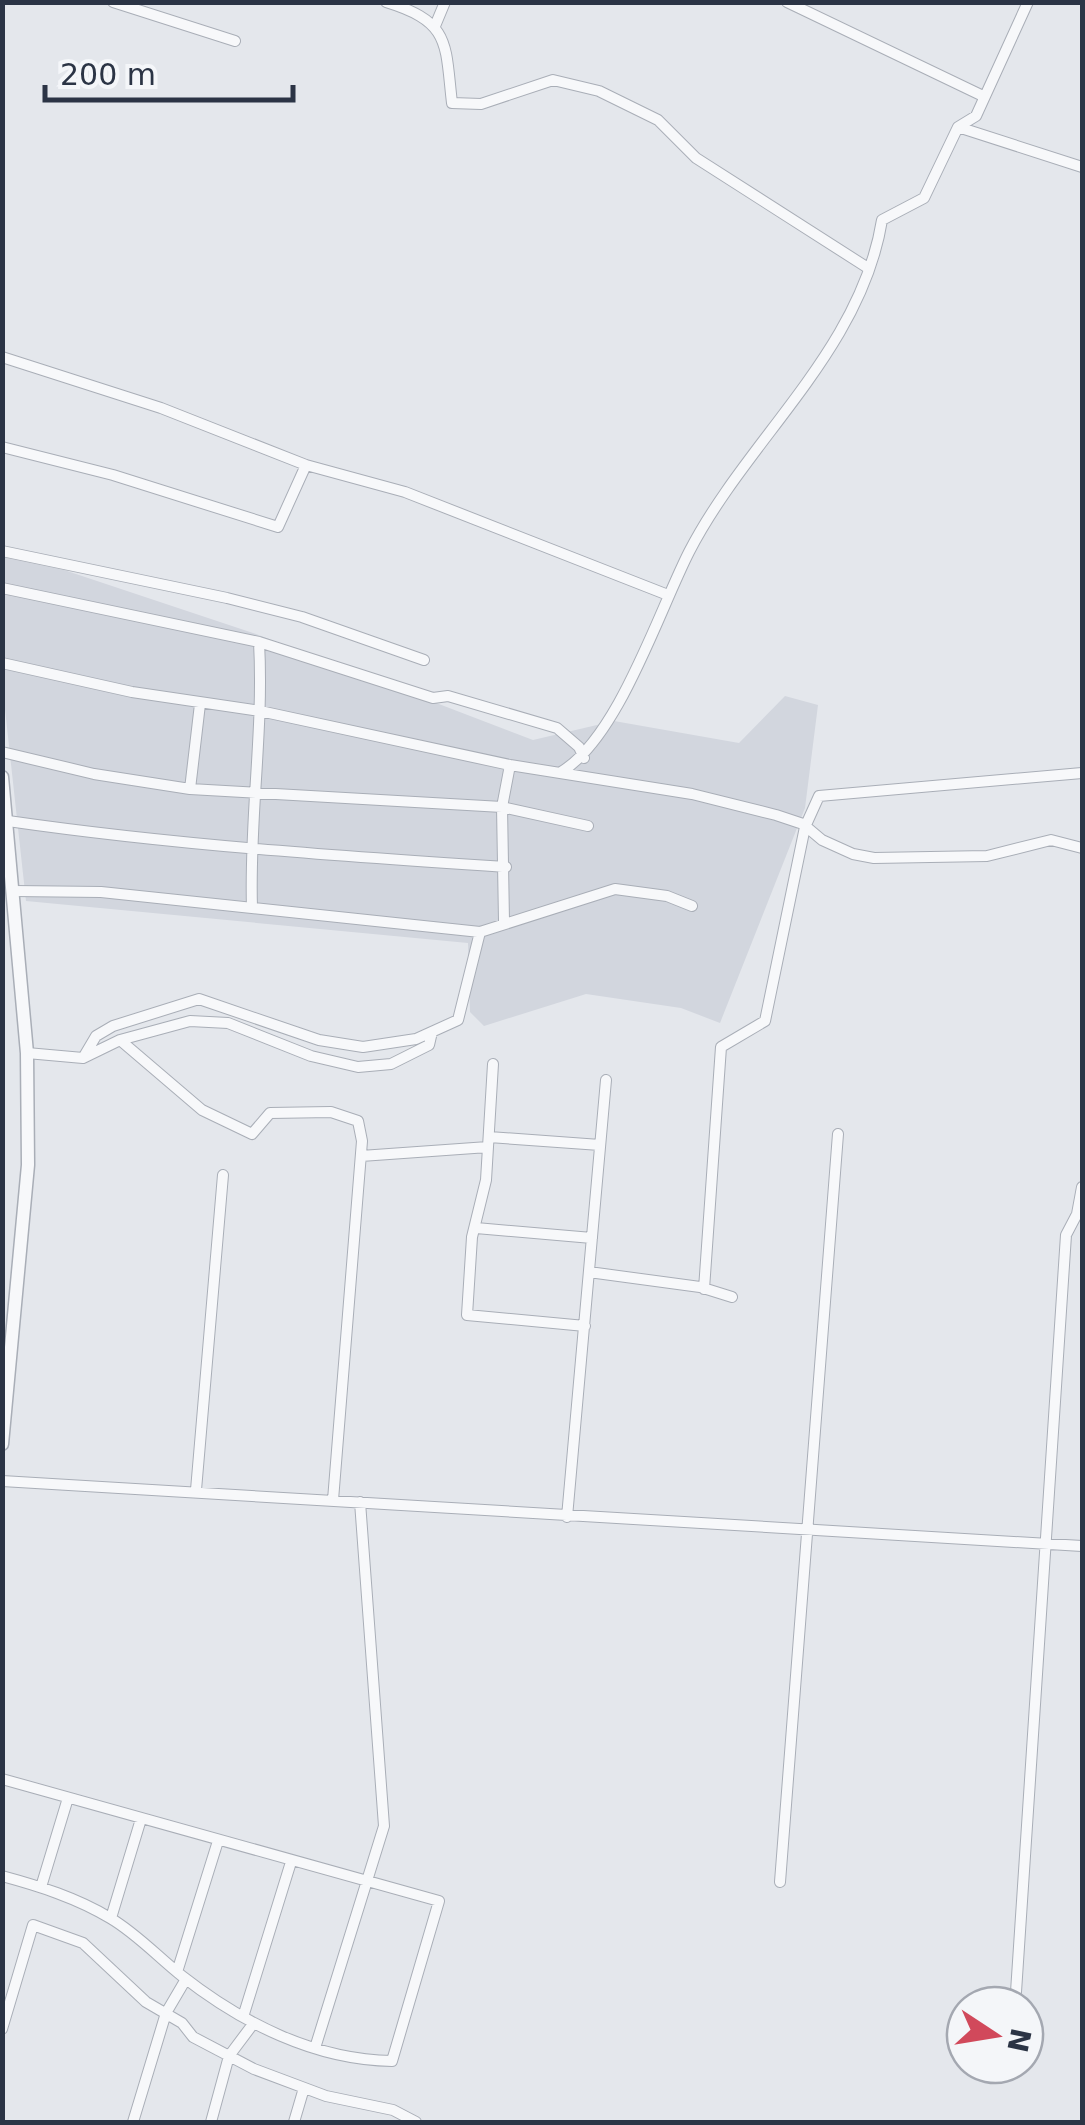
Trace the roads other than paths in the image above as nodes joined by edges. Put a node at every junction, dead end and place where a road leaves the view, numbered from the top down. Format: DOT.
graph roads {
  1 [pos="113,2"];
  2 [pos="445,2"];
  3 [pos="786,2"];
  4 [pos="1028,2"];
  5 [pos="391,3"];
  6 [pos="435,26"];
  7 [pos="234,41"];
  8 [pos="983,96"];
  9 [pos="958,127"];
  10 [pos="1082,167"];
  11 [pos="868,268"];
  12 [pos="2,356"];
  13 [pos="2,447"];
  14 [pos="306,465"];
  15 [pos="2,551"];
  16 [pos="2,588"];
  17 [pos="668,595"];
  18 [pos="259,642"];
  19 [pos="424,660"];
  20 [pos="2,663"];
  21 [pos="200,704"];
  22 [pos="260,710"];
  23 [pos="2,752"];
  24 [pos="584,758"];
  25 [pos="510,765"];
  26 [pos="560,772"];
  27 [pos="1082,773"];
  28 [pos="3,780"];
  29 [pos="190,789"];
  30 [pos="256,792"];
  31 [pos="502,807"];
  32 [pos="8,821"];
  33 [pos="588,826"];
  34 [pos="805,827"];
  35 [pos="250,847"];
  36 [pos="1082,848"];
  37 [pos="506,868"];
  38 [pos="14,891"];
  39 [pos="692,906"];
  40 [pos="9,907"];
  41 [pos="252,907"];
  42 [pos="504,921"];
  43 [pos="480,932"];
  44 [pos="432,1032"];
  45 [pos="120,1040"];
  46 [pos="28,1053"];
  47 [pos="83,1058"];
  48 [pos="493,1064"];
  49 [pos="606,1080"];
  50 [pos="838,1134"];
  51 [pos="488,1142"];
  52 [pos="600,1145"];
  53 [pos="360,1156"];
  54 [pos="223,1175"];
  55 [pos="1082,1187"];
  56 [pos="476,1228"];
  57 [pos="592,1238"];
  58 [pos="588,1272"];
  59 [pos="704,1289"];
  60 [pos="732,1297"];
  61 [pos="585,1326"];
  62 [pos="2,1444"];
  63 [pos="2,1481"];
  64 [pos="196,1490"];
  65 [pos="333,1500"];
  66 [pos="360,1502"];
  67 [pos="567,1517"];
  68 [pos="806,1531"];
  69 [pos="1043,1545"];
  70 [pos="1082,1546"];
  71 [pos="2,1779"];
  72 [pos="68,1798"];
  73 [pos="141,1819"];
  74 [pos="218,1841"];
  75 [pos="291,1862"];
  76 [pos="2,1876"];
  77 [pos="364,1881"];
  78 [pos="780,1882"];
  79 [pos="41,1887"];
  80 [pos="111,1918"];
  81 [pos="182,1976"];
  82 [pos="1016,1985"];
  83 [pos="166,2014"];
  84 [pos="248,2021"];
  85 [pos="2,2029"];
  86 [pos="315,2048"];
  87 [pos="229,2056"];
  88 [pos="304,2088"];
  89 [pos="379,2108"];
  90 [pos="134,2122"];
  91 [pos="211,2122"];
  92 [pos="294,2122"];
  93 [pos="375,2122"];
  94 [pos="416,2122"];
  1 -- 7 [label="street"];
  2 -- 6 [label="street"];
  3 -- 8 [label="street"];
  4 -- 8 [label="street"];
  5 -- 6 [label="street"];
  6 -- 11 [label="street"];
  8 -- 9 [label="street"];
  9 -- 10 [label="street"];
  9 -- 11 [label="street"];
  11 -- 17 [label="street"];
  12 -- 14 [label="street"];
  13 -- 14 [label="street"];
  14 -- 17 [label="street"];
  15 -- 19 [label="street"];
  16 -- 18 [label="street"];
  17 -- 24 [label="street"];
  18 -- 22 [label="street"];
  18 -- 24 [label="street"];
  20 -- 21 [label="street"];
  21 -- 22 [label="street"];
  21 -- 29 [label="street"];
  22 -- 25 [label="street"];
  22 -- 30 [label="street"];
  23 -- 29 [label="street"];
  24 -- 26 [label="street"];
  25 -- 26 [label="street"];
  25 -- 31 [label="street"];
  26 -- 34 [label="street"];
  27 -- 34 [label="street"];
  28 -- 32 [label="street"];
  29 -- 30 [label="street"];
  30 -- 31 [label="street"];
  30 -- 35 [label="street"];
  31 -- 33 [label="street"];
  31 -- 37 [label="street"];
  32 -- 35 [label="street"];
  32 -- 38 [label="street"];
  34 -- 36 [label="street"];
  34 -- 59 [label="street"];
  35 -- 37 [label="street"];
  35 -- 41 [label="street"];
  37 -- 42 [label="street"];
  38 -- 40 [label="street"];
  38 -- 41 [label="street"];
  39 -- 42 [label="street"];
  40 -- 46 [label="street"];
  41 -- 43 [label="street"];
  42 -- 43 [label="street"];
  43 -- 44 [label="street"];
  44 -- 45 [label="street"];
  44 -- 47 [label="street"];
  45 -- 47 [label="street"];
  45 -- 53 [label="street"];
  46 -- 47 [label="street"];
  46 -- 62 [label="street"];
  48 -- 51 [label="street"];
  49 -- 52 [label="street"];
  50 -- 68 [label="street"];
  51 -- 52 [label="street"];
  51 -- 53 [label="street"];
  51 -- 56 [label="street"];
  52 -- 57 [label="street"];
  53 -- 65 [label="street"];
  54 -- 64 [label="street"];
  55 -- 69 [label="street"];
  56 -- 57 [label="street"];
  56 -- 61 [label="street"];
  57 -- 58 [label="street"];
  58 -- 59 [label="street"];
  58 -- 61 [label="street"];
  59 -- 60 [label="street"];
  61 -- 67 [label="street"];
  63 -- 64 [label="street"];
  64 -- 65 [label="street"];
  65 -- 66 [label="street"];
  66 -- 67 [label="street"];
  66 -- 77 [label="street"];
  67 -- 68 [label="street"];
  68 -- 69 [label="street"];
  68 -- 78 [label="street"];
  69 -- 70 [label="street"];
  69 -- 82 [label="street"];
  71 -- 72 [label="street"];
  72 -- 73 [label="street"];
  72 -- 79 [label="street"];
  73 -- 74 [label="street"];
  73 -- 80 [label="street"];
  74 -- 75 [label="street"];
  74 -- 81 [label="street"];
  75 -- 77 [label="street"];
  75 -- 84 [label="street"];
  76 -- 79 [label="street"];
  77 -- 86 [label="street"];
  77 -- 86 [label="street"];
  79 -- 80 [label="street"];
  80 -- 81 [label="street"];
  81 -- 83 [label="street"];
  81 -- 84 [label="street"];
  83 -- 85 [label="street"];
  83 -- 87 [label="street"];
  83 -- 90 [label="street"];
  84 -- 86 [label="street"];
  84 -- 87 [label="street"];
  87 -- 88 [label="street"];
  87 -- 91 [label="street"];
  88 -- 89 [label="street"];
  88 -- 92 [label="street"];
  89 -- 93 [label="street"];
  89 -- 94 [label="street"];
}
